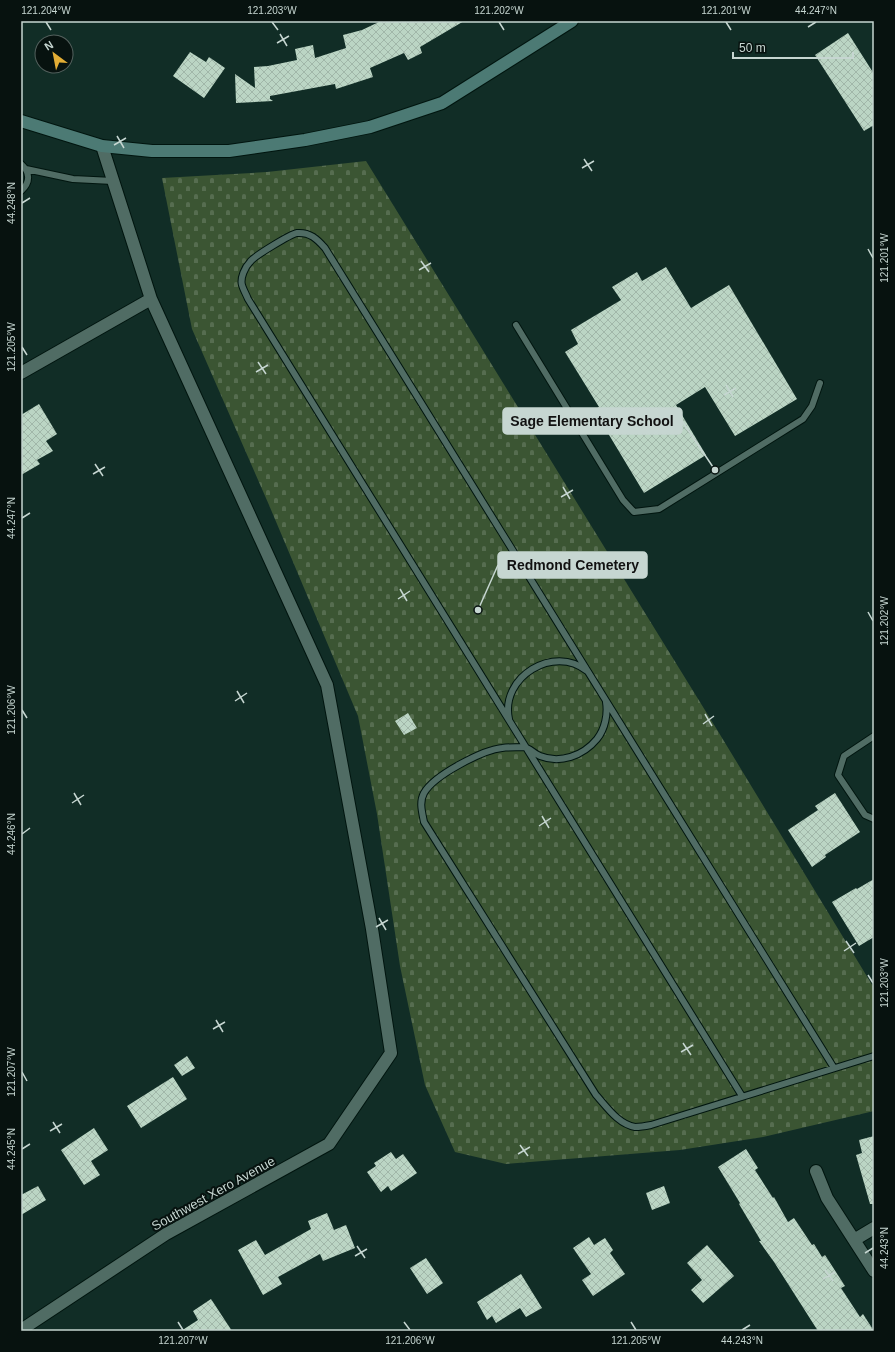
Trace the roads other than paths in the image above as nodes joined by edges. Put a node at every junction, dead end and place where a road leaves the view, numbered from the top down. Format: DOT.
graph roads {
  1 [pos="572,21"];
  2 [pos="21,122"];
  3 [pos="102,146"];
  4 [pos="21,164"];
  5 [pos="26,169"];
  6 [pos="113,181"];
  7 [pos="21,191"];
  8 [pos="151,299"];
  9 [pos="516,325"];
  10 [pos="21,373"];
  11 [pos="820,383"];
  12 [pos="588,672"];
  13 [pos="605,700"];
  14 [pos="510,722"];
  15 [pos="874,736"];
  16 [pos="526,747"];
  17 [pos="874,819"];
  18 [pos="874,1056"];
  19 [pos="834,1068"];
  20 [pos="742,1096"];
  21 [pos="816,1171"];
  22 [pos="874,1228"];
  23 [pos="854,1240"];
  24 [pos="874,1271"];
  25 [pos="21,1330"];
  1 -- 3 [label="street"];
  2 -- 3 [label="street"];
  3 -- 6 [label="street"];
  4 -- 5 [label="lane"];
  5 -- 6 [label="lane"];
  5 -- 7 [label="lane"];
  6 -- 8 [label="street"];
  8 -- 10 [label="street"];
  8 -- 25 [label="street, Southwest Xero Avenue"];
  9 -- 11 [label="lane"];
  12 -- 13 [label="lane"];
  12 -- 14 [label="lane"];
  12 -- 14 [label="lane"];
  13 -- 16 [label="lane"];
  13 -- 19 [label="lane"];
  14 -- 16 [label="lane"];
  15 -- 17 [label="lane"];
  16 -- 20 [label="lane"];
  16 -- 20 [label="lane"];
  18 -- 19 [label="lane"];
  19 -- 20 [label="lane"];
  21 -- 23 [label="street"];
  22 -- 23 [label="street"];
  23 -- 24 [label="street"];
}
